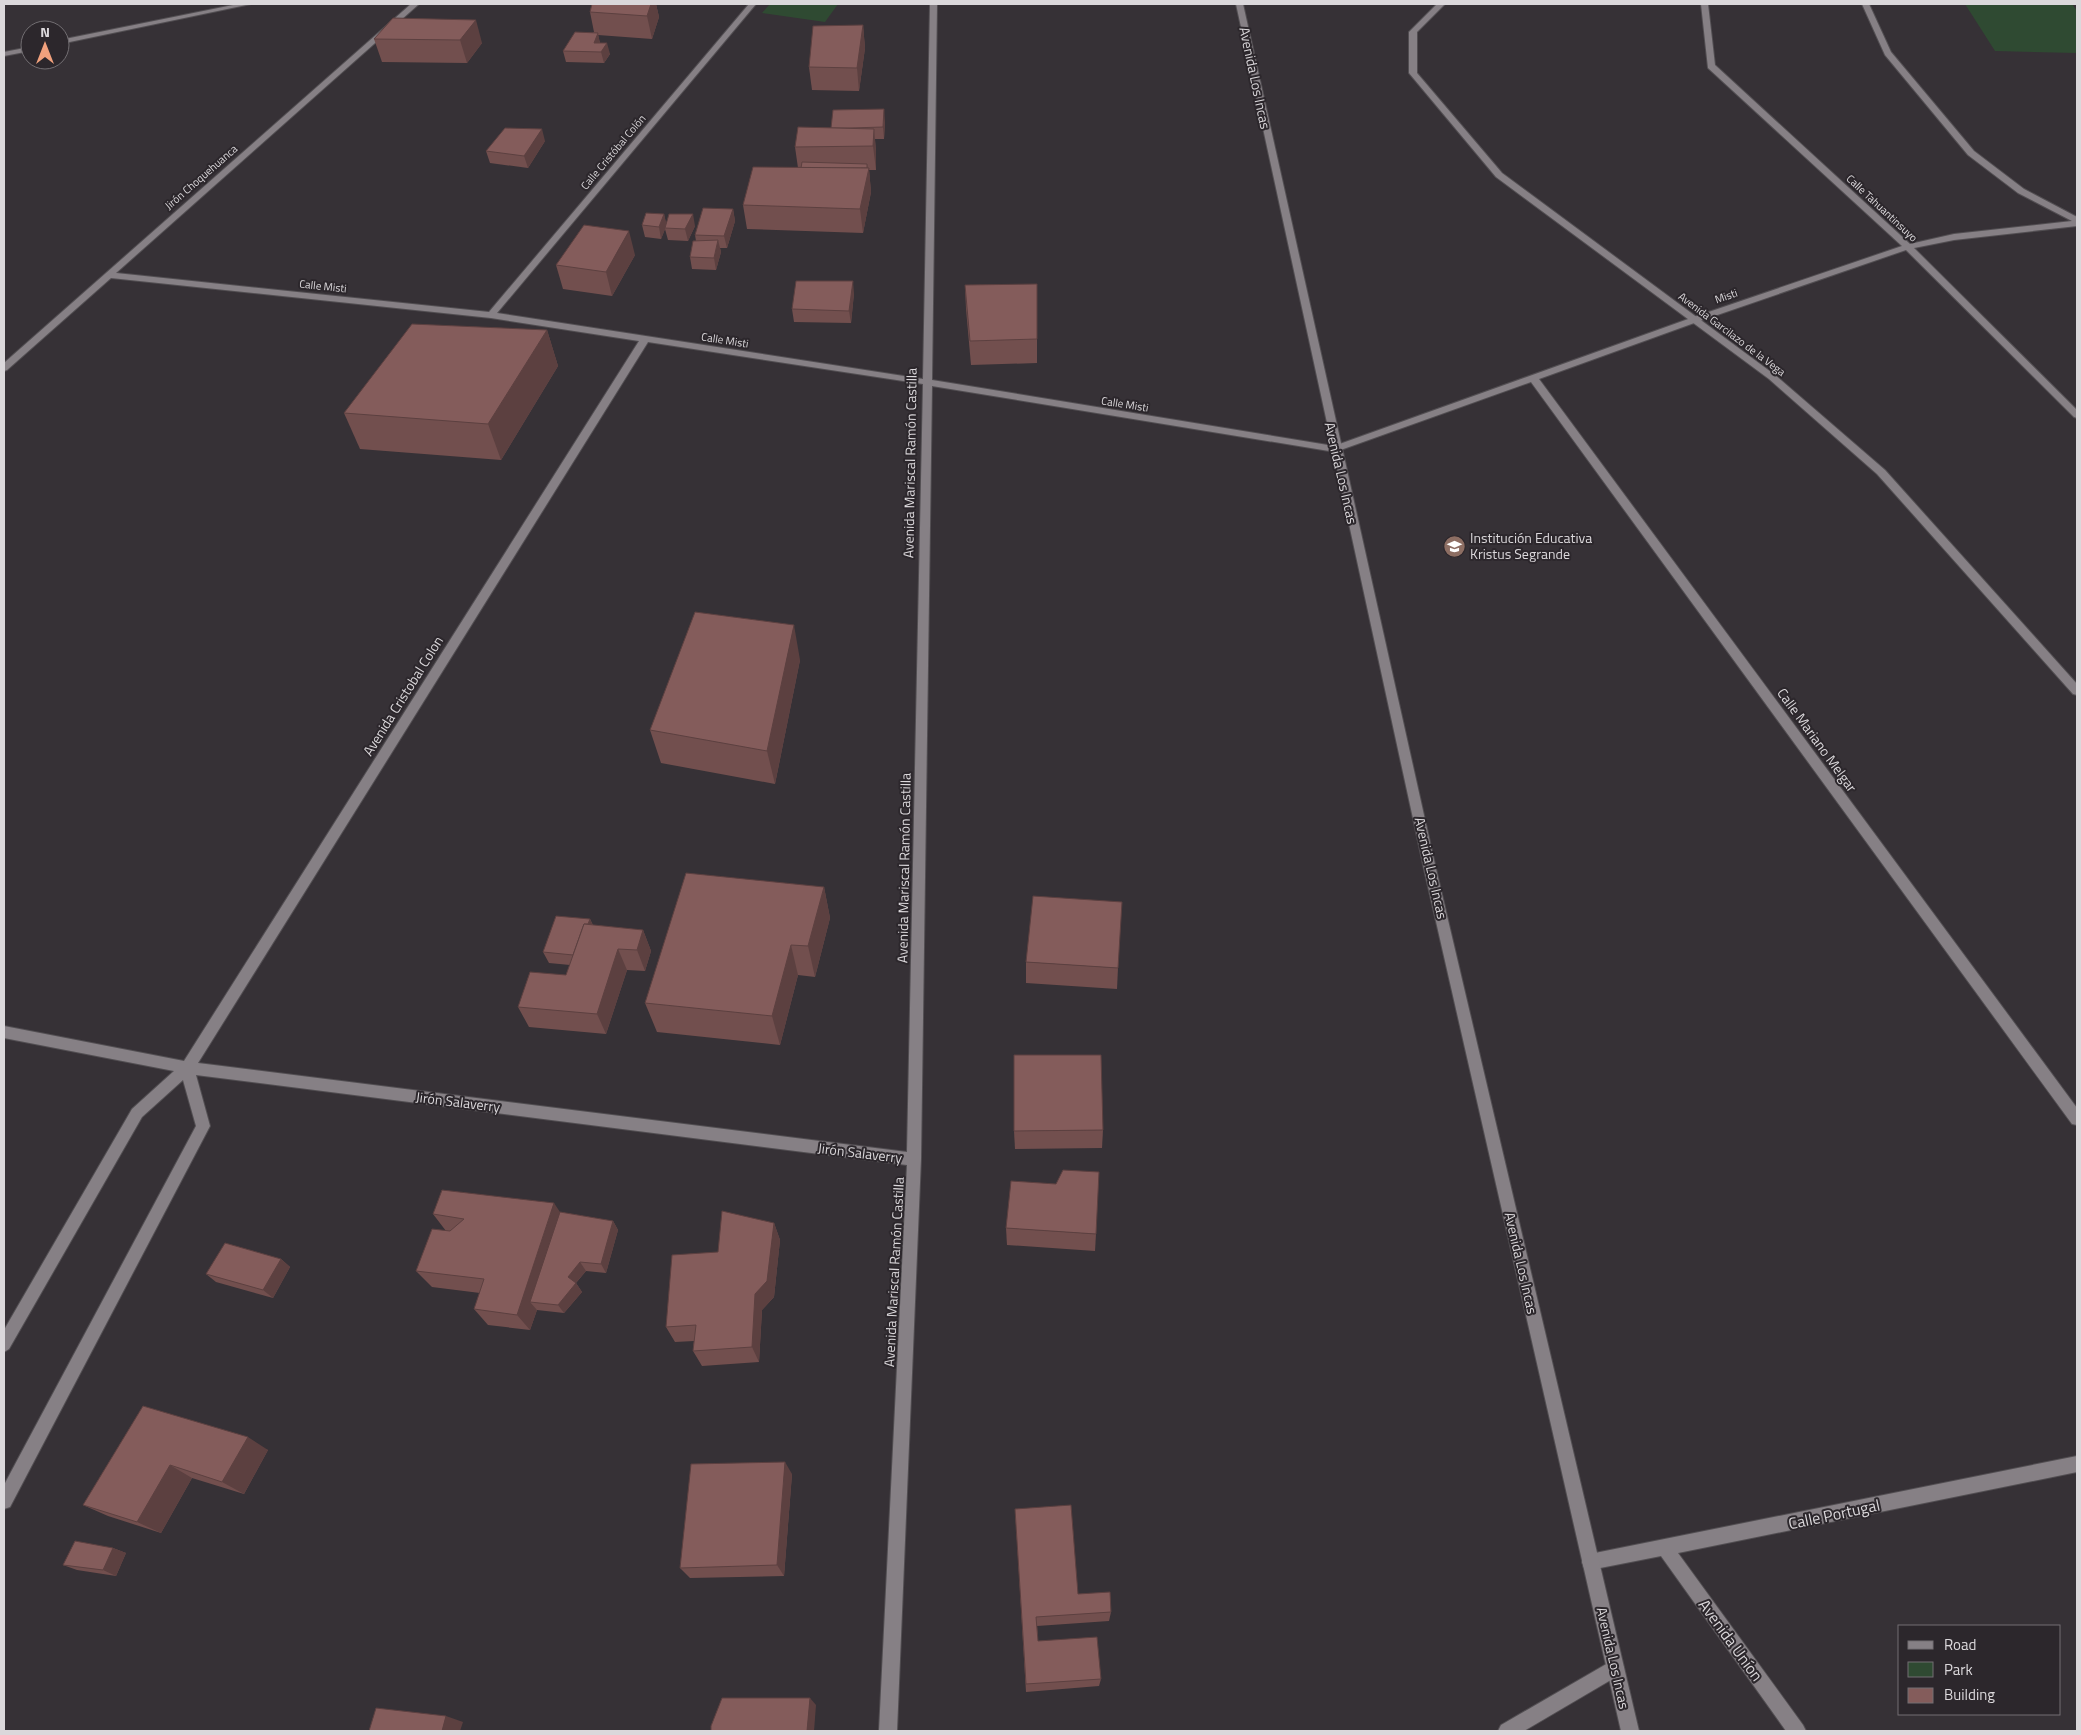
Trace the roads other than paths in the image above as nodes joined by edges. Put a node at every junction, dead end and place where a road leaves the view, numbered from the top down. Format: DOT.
graph roads {
  1 [pos="247,4"];
  2 [pos="414,4"];
  3 [pos="752,4"];
  4 [pos="934,4"];
  5 [pos="1239,4"];
  6 [pos="1441,4"];
  7 [pos="1704,4"];
  8 [pos="1866,4"];
  9 [pos="70,40"];
  10 [pos="20,51"];
  11 [pos="4,54"];
  12 [pos="2077,222"];
  13 [pos="1908,247"];
  14 [pos="108,275"];
  15 [pos="490,315"];
  16 [pos="1694,320"];
  17 [pos="645,339"];
  18 [pos="4,368"];
  19 [pos="1533,378"];
  20 [pos="926,382"];
  21 [pos="2077,415"];
  22 [pos="1335,450"];
  23 [pos="2077,691"];
  24 [pos="4,1032"];
  25 [pos="187,1068"];
  26 [pos="2077,1119"];
  27 [pos="914,1160"];
  28 [pos="4,1344"];
  29 [pos="2077,1464"];
  30 [pos="4,1501"];
  31 [pos="1665,1548"];
  32 [pos="1590,1562"];
  33 [pos="1615,1668"];
  34 [pos="888,1731"];
  35 [pos="1507,1731"];
  36 [pos="1630,1731"];
  37 [pos="1797,1731"];
  1 -- 9 [label="street"];
  2 -- 14 [label="street, Jirón Choquehuanca"];
  3 -- 15 [label="street, Calle Cristóbal Colón"];
  4 -- 20 [label="street, Avenida Mariscal Ramón Castilla"];
  5 -- 22 [label="street, Avenida Los Incas"];
  6 -- 16 [label="street, Avenida Garcilazo de la Vega"];
  7 -- 13 [label="street, Calle Tahuantinsuyo"];
  8 -- 12 [label="street"];
  10 -- 11 [label="street"];
  12 -- 13 [label="street, Misti"];
  13 -- 16 [label="street, Misti"];
  13 -- 21 [label="street, Calle Tahuantinsuyo"];
  14 -- 15 [label="street, Calle Misti"];
  14 -- 18 [label="street, Jirón Choquehuanca"];
  15 -- 17 [label="street, Calle Misti"];
  16 -- 19 [label="street, Misti"];
  16 -- 23 [label="street, Avenida Garcilazo de la Vega"];
  17 -- 20 [label="street, Calle Misti"];
  17 -- 25 [label="street, Avenida Cristobal Colon"];
  19 -- 22 [label="street, Misti"];
  19 -- 26 [label="street, Calle Mariano Melgar"];
  20 -- 22 [label="street, Calle Misti"];
  20 -- 27 [label="street, Avenida Mariscal Ramón Castilla"];
  22 -- 32 [label="street, Avenida Los Incas"];
  24 -- 25 [label="street, Jirón Salaverry"];
  25 -- 27 [label="street, Jirón Salaverry"];
  25 -- 28 [label="street, Avenida Cristobal Colon"];
  25 -- 30 [label="street"];
  27 -- 34 [label="street, Avenida Mariscal Ramón Castilla"];
  29 -- 31 [label="street, Calle Portugal"];
  31 -- 32 [label="street, Calle Portugal"];
  31 -- 37 [label="street, Avenida Uníon"];
  32 -- 33 [label="street, Avenida Los Incas"];
  33 -- 35 [label="street"];
  33 -- 36 [label="street, Avenida Los Incas"];
}
